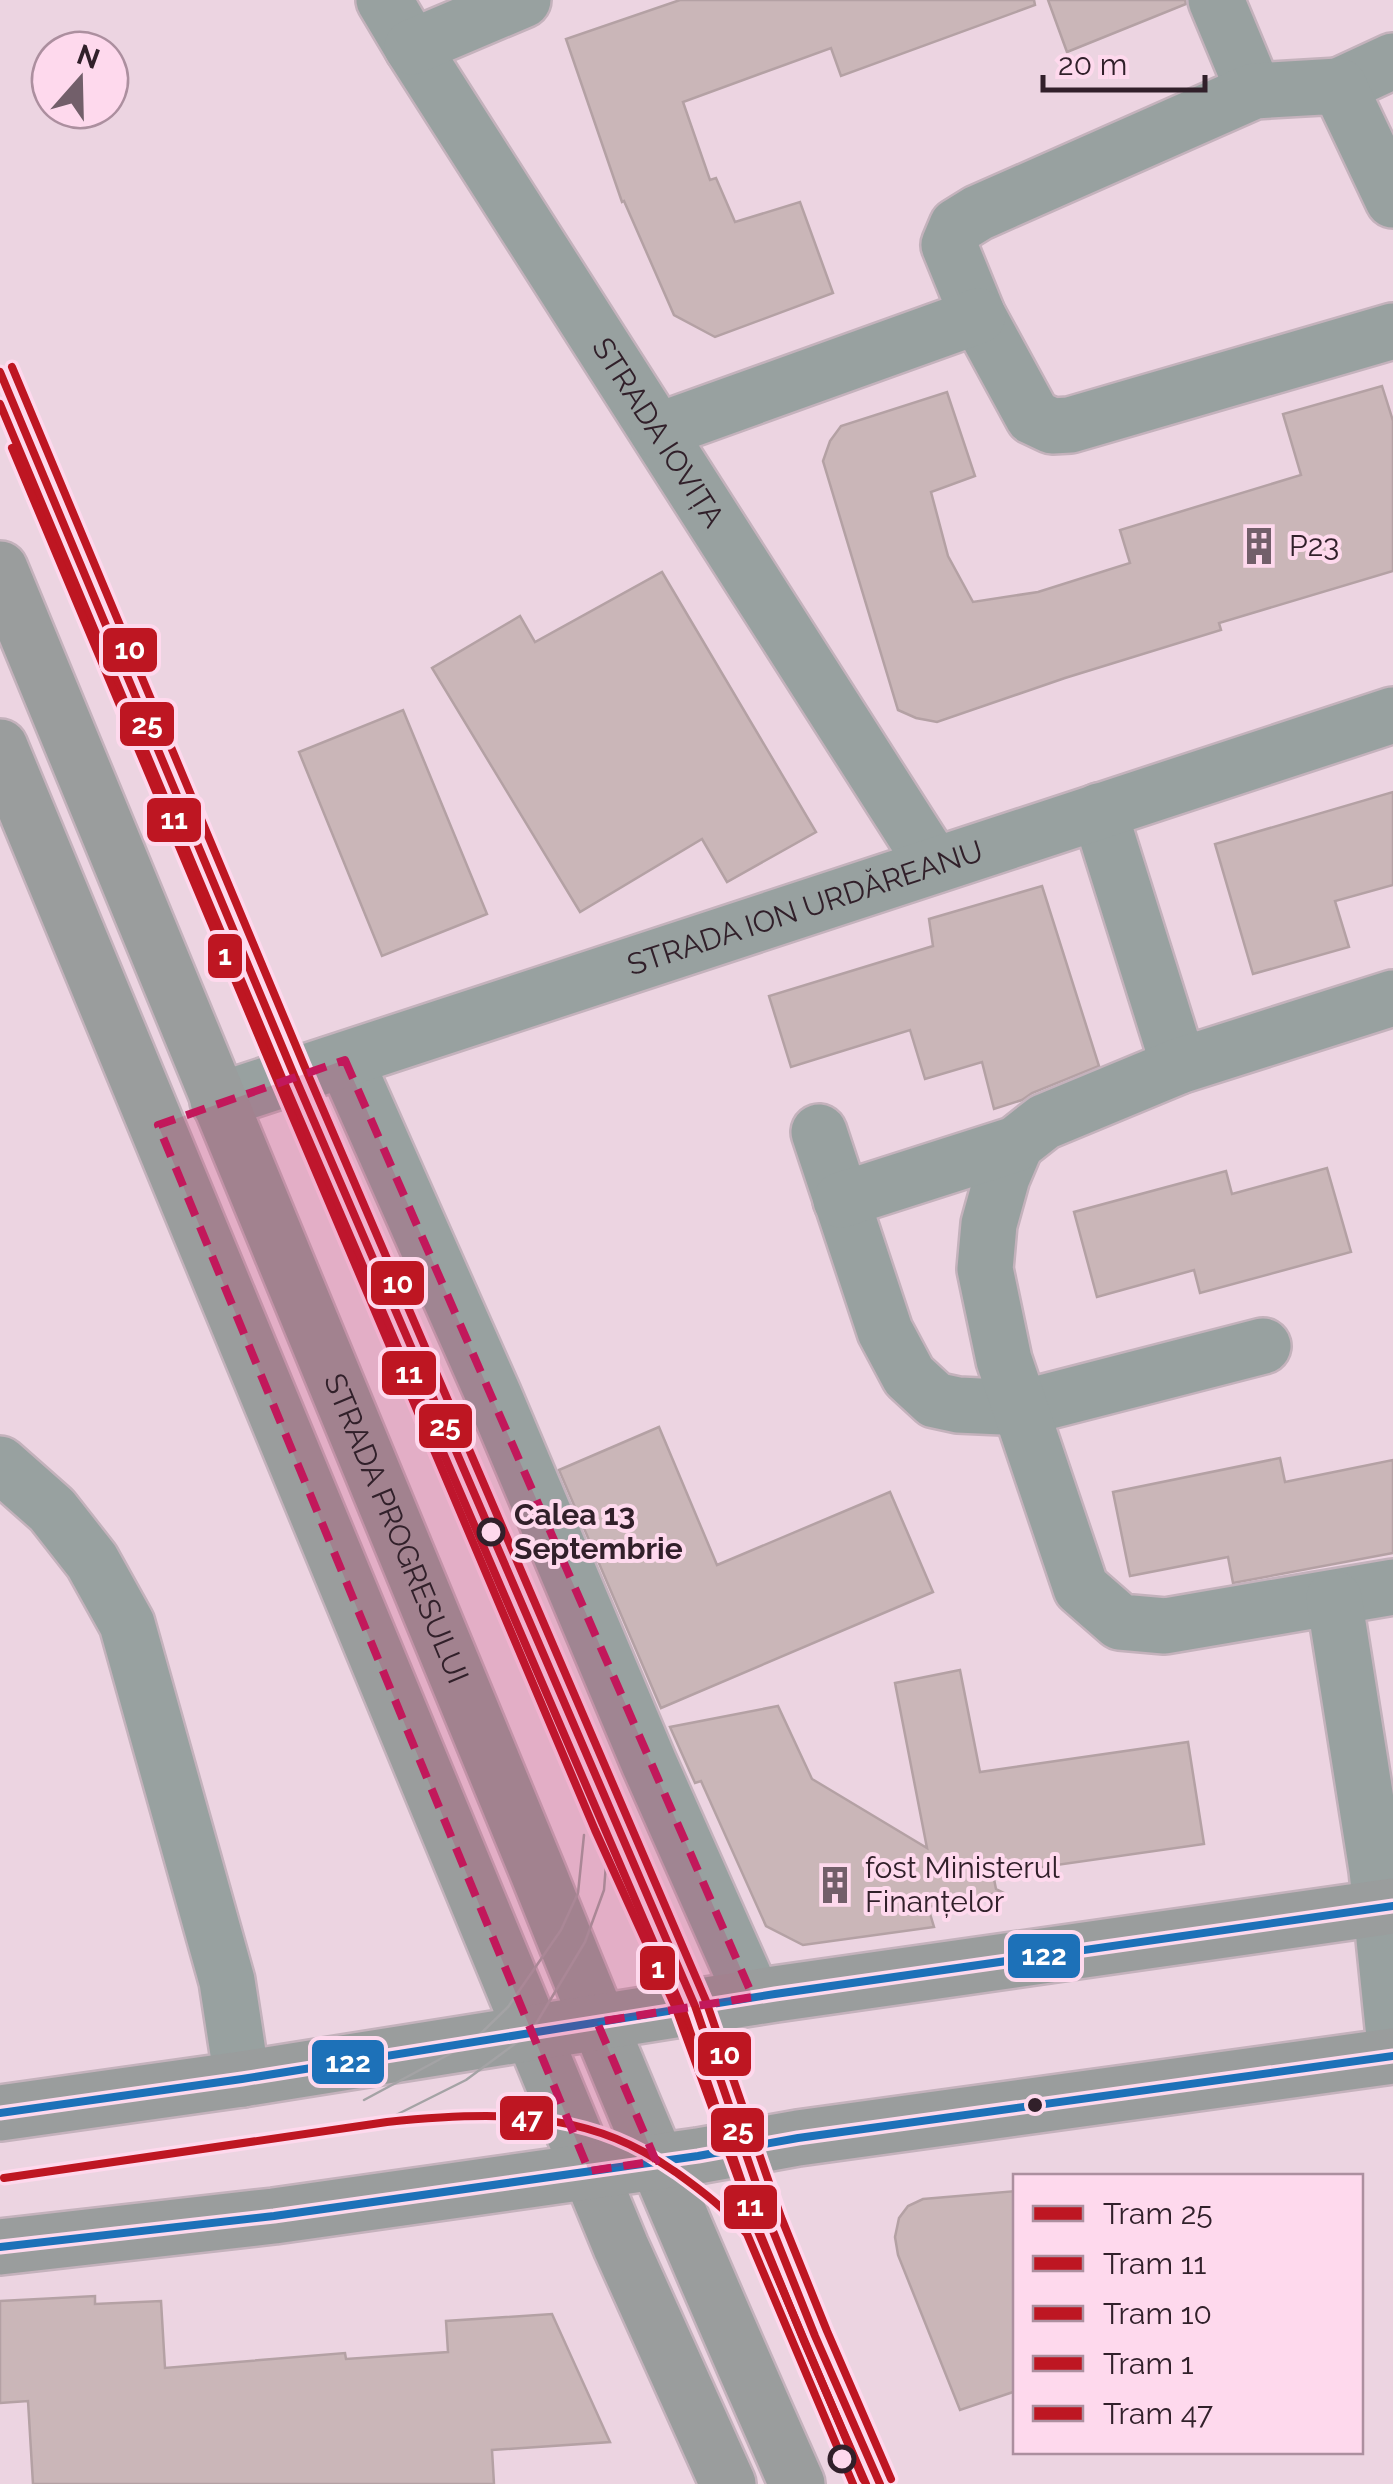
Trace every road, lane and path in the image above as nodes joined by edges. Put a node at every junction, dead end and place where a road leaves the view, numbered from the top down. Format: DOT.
graph roads {
  1 [pos="384,0"];
  2 [pos="523,0"];
  3 [pos="1216,0"];
  4 [pos="412,47"];
  5 [pos="1393,60"];
  6 [pos="1339,86"];
  7 [pos="1254,91"];
  8 [pos="1393,199"];
  9 [pos="978,316"];
  10 [pos="1393,332"];
  11 [pos="658,431"];
  12 [pos="0,569"];
  13 [pos="1393,715"];
  14 [pos="0,747"];
  15 [pos="1099,812"];
  16 [pos="934,865"];
  17 [pos="1393,998"];
  18 [pos="344,1060"];
  19 [pos="1179,1066"];
  20 [pos="218,1100"];
  21 [pos="158,1125"];
  22 [pos="819,1132"];
  23 [pos="1016,1144"];
  24 [pos="841,1200"];
  25 [pos="1263,1346"];
  26 [pos="1022,1408"];
  27 [pos="0,1464"];
  28 [pos="1393,1587"];
  29 [pos="1334,1598"];
  30 [pos="1387,1907"];
  31 [pos="753,1998"];
  32 [pos="597,2022"];
  33 [pos="1393,2028"];
  34 [pos="531,2032"];
  35 [pos="1393,2056"];
  36 [pos="242,2080"];
  37 [pos="0,2113"];
  38 [pos="656,2161"];
  39 [pos="589,2171"];
  40 [pos="0,2247"];
  41 [pos="728,2484"];
  42 [pos="797,2484"];
  1 -- 4 [label="street, STRADA IOVIȚA"];
  2 -- 4 [label="street"];
  3 -- 7 [label="street"];
  4 -- 11 [label="street, STRADA IOVIȚA"];
  5 -- 6 [label="street"];
  6 -- 7 [label="street"];
  6 -- 8 [label="street"];
  7 -- 9 [label="street"];
  9 -- 10 [label="street"];
  9 -- 11 [label="street"];
  11 -- 16 [label="street, STRADA IOVIȚA"];
  12 -- 20 [label="main road, STRADA PROGRESULUI"];
  13 -- 15 [label="street, STRADA ION URDĂREANU"];
  14 -- 21 [label="main road"];
  15 -- 16 [label="street, STRADA ION URDĂREANU"];
  15 -- 19 [label="street"];
  16 -- 18 [label="street, STRADA ION URDĂREANU"];
  17 -- 19 [label="street"];
  18 -- 20 [label="street, STRADA ION URDĂREANU"];
  18 -- 31 [label="street"];
  19 -- 23 [label="street"];
  20 -- 21 [label="main road"];
  20 -- 32 [label="main road, STRADA PROGRESULUI"];
  21 -- 34 [label="main road"];
  22 -- 24 [label="street"];
  23 -- 24 [label="street"];
  23 -- 26 [label="street"];
  24 -- 26 [label="street"];
  25 -- 26 [label="street"];
  26 -- 29 [label="street"];
  27 -- 36 [label="street"];
  28 -- 29 [label="street"];
  29 -- 30 [label="street"];
  30 -- 31 [label="main road"];
  30 -- 33 [label="street"];
  31 -- 32 [label="main road"];
  32 -- 34 [label="main road"];
  32 -- 38 [label="main road, STRADA PROGRESULUI"];
  34 -- 36 [label="main road"];
  34 -- 39 [label="main road"];
  35 -- 38 [label="main road"];
  36 -- 37 [label="main road"];
  38 -- 39 [label="main road"];
  38 -- 42 [label="main road, STRADA PROGRESULUI"];
  39 -- 40 [label="main road"];
  39 -- 41 [label="main road"];
}
